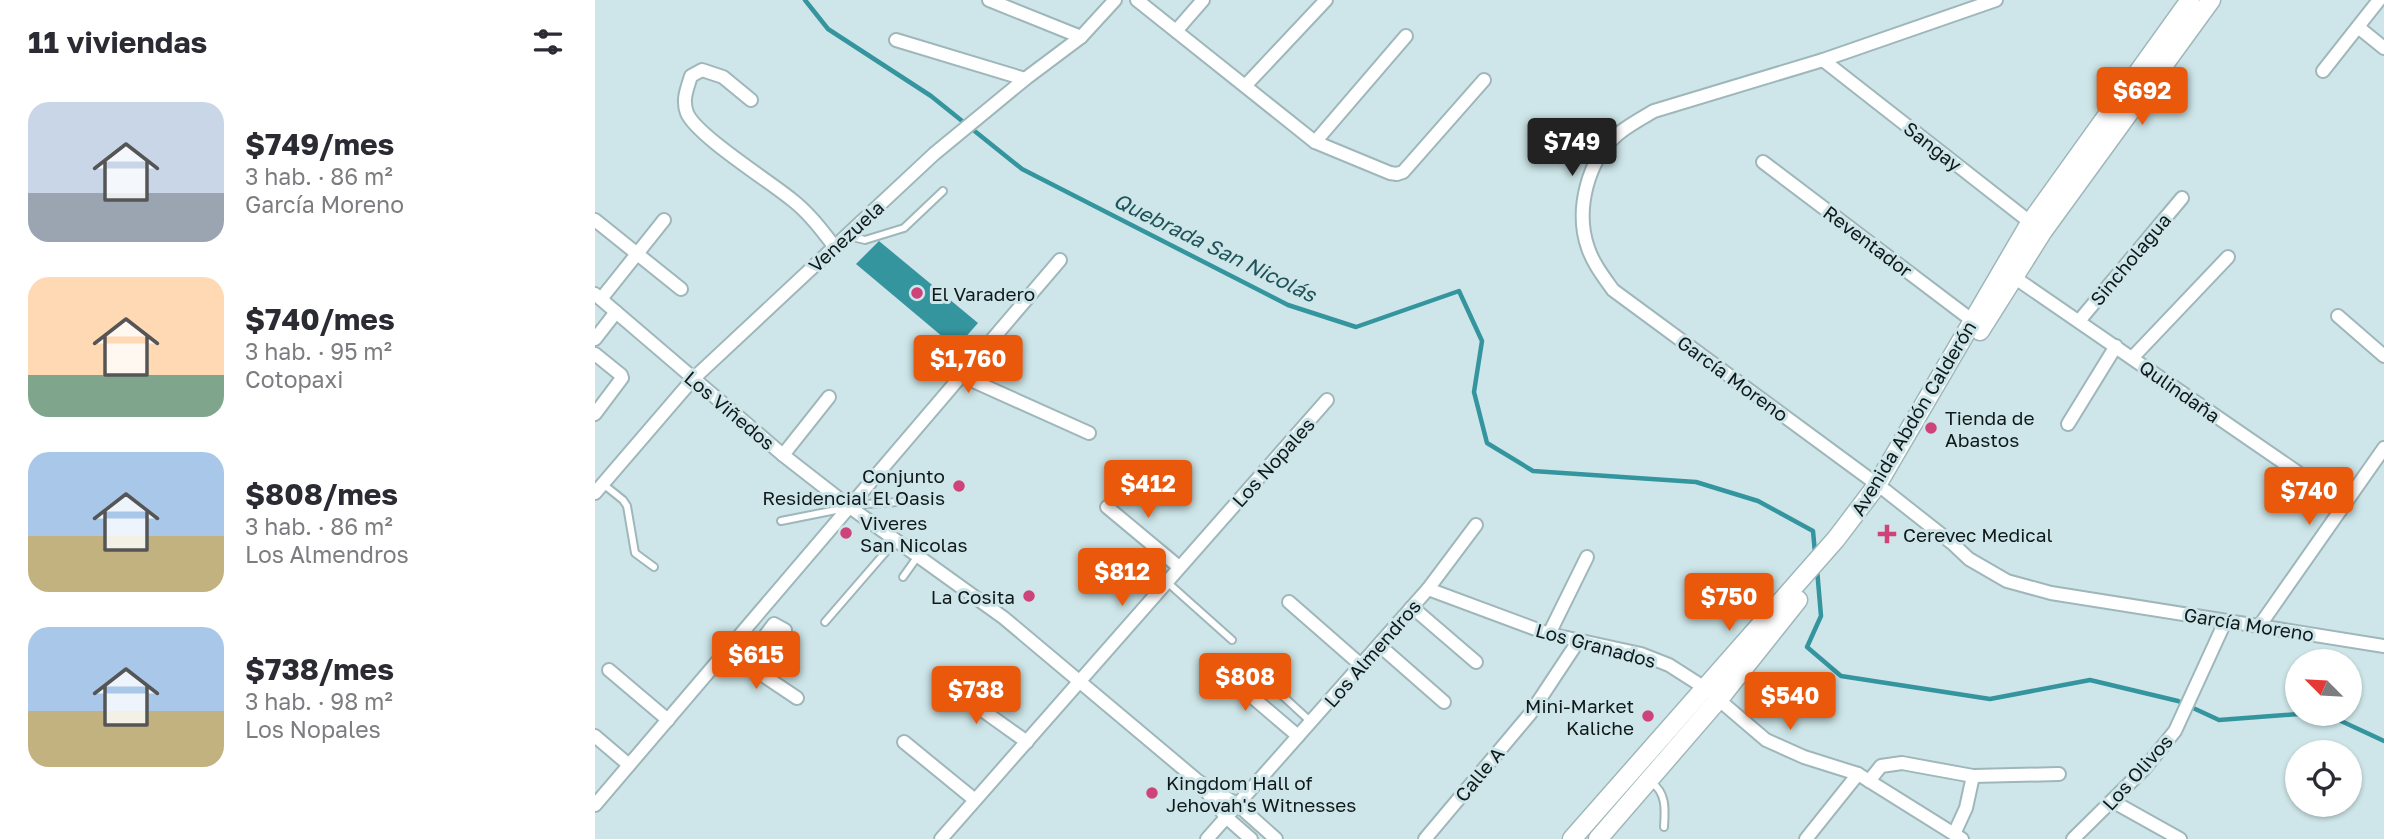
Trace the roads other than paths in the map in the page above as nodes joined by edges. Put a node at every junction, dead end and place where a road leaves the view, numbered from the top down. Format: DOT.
graph roads {
  1 [pos="989,0"];
  2 [pos="1115,0"];
  3 [pos="1137,0"];
  4 [pos="1203,0"];
  5 [pos="1326,0"];
  6 [pos="1996,0"];
  7 [pos="2211,0"];
  8 [pos="2379,0"];
  9 [pos="2188,1"];
  10 [pos="2358,27"];
  11 [pos="1176,31"];
  12 [pos="1406,36"];
  13 [pos="1081,37"];
  14 [pos="896,40"];
  15 [pos="2384,48"];
  16 [pos="1823,60"];
  17 [pos="2323,71"];
  18 [pos="1025,79"];
  19 [pos="1485,80"];
  20 [pos="1246,85"];
  21 [pos="751,100"];
  22 [pos="1315,142"];
  23 [pos="1763,162"];
  24 [pos="943,191"];
  25 [pos="2182,198"];
  26 [pos="595,220"];
  27 [pos="664,220"];
  28 [pos="2037,227"];
  29 [pos="846,235"];
  30 [pos="834,246"];
  31 [pos="637,254"];
  32 [pos="2228,257"];
  33 [pos="1060,260"];
  34 [pos="2008,273"];
  35 [pos="681,289"];
  36 [pos="598,297"];
  37 [pos="616,312"];
  38 [pos="2338,316"];
  39 [pos="1973,321"];
  40 [pos="2079,321"];
  41 [pos="595,339"];
  42 [pos="2116,346"];
  43 [pos="595,354"];
  44 [pos="2384,356"];
  45 [pos="2132,358"];
  46 [pos="962,376"];
  47 [pos="692,379"];
  48 [pos="829,397"];
  49 [pos="1327,400"];
  50 [pos="595,414"];
  51 [pos="2068,424"];
  52 [pos="1089,433"];
  53 [pos="2384,448"];
  54 [pos="783,455"];
  55 [pos="599,488"];
  56 [pos="1881,488"];
  57 [pos="914,501"];
  58 [pos="2345,505"];
  59 [pos="1107,507"];
  60 [pos="851,508"];
  61 [pos="781,521"];
  62 [pos="1476,525"];
  63 [pos="896,540"];
  64 [pos="918,556"];
  65 [pos="1587,557"];
  66 [pos="654,567"];
  67 [pos="1179,567"];
  68 [pos="903,577"];
  69 [pos="1167,582"];
  70 [pos="1428,589"];
  71 [pos="1289,602"];
  72 [pos="1412,607"];
  73 [pos="825,622"];
  74 [pos="2225,622"];
  75 [pos="2260,625"];
  76 [pos="785,630"];
  77 [pos="1549,634"];
  78 [pos="1232,640"];
  79 [pos="1579,640"];
  80 [pos="1379,645"];
  81 [pos="2384,646"];
  82 [pos="727,651"];
  83 [pos="1476,662"];
  84 [pos="744,663"];
  85 [pos="1361,665"];
  86 [pos="609,670"];
  87 [pos="1224,673"];
  88 [pos="1258,673"];
  89 [pos="1079,682"];
  90 [pos="957,692"];
  91 [pos="1711,694"];
  92 [pos="797,698"];
  93 [pos="1444,702"];
  94 [pos="668,720"];
  95 [pos="1311,722"];
  96 [pos="595,736"];
  97 [pos="1298,736"];
  98 [pos="1027,741"];
  99 [pos="904,742"];
  100 [pos="629,765"];
  101 [pos="2059,774"];
  102 [pos="1973,776"];
  103 [pos="1863,777"];
  104 [pos="1198,781"];
  105 [pos="1649,781"];
  106 [pos="975,800"];
  107 [pos="2112,801"];
  108 [pos="595,804"];
  109 [pos="1238,805"];
  110 [pos="1226,817"];
  111 [pos="1664,827"];
  112 [pos="1958,836"];
  113 [pos="941,839"];
  114 [pos="1207,839"];
  115 [pos="1251,839"];
  116 [pos="1276,839"];
  117 [pos="1425,839"];
  118 [pos="1572,839"];
  119 [pos="1598,839"];
  120 [pos="1806,839"];
  121 [pos="2073,839"];
  122 [pos="2179,839"];
  1 -- 13 [label="street"];
  2 -- 13 [label="street, Venezuela"];
  3 -- 11 [label="street"];
  4 -- 11 [label="street"];
  5 -- 20 [label="street"];
  6 -- 16 [label="street, García Moreno"];
  7 -- 28 [label="main road, Avenida Abdón Calderón"];
  8 -- 10 [label="street"];
  9 -- 28 [label="main road, Avenida Abdón Calderón"];
  10 -- 15 [label="street"];
  10 -- 17 [label="street"];
  11 -- 20 [label="street"];
  12 -- 22 [label="street"];
  13 -- 18 [label="street, Venezuela"];
  14 -- 18 [label="street"];
  16 -- 28 [label="street, Sangay"];
  16 -- 56 [label="street, García Moreno"];
  18 -- 29 [label="street, Venezuela"];
  19 -- 22 [label="street"];
  20 -- 22 [label="street"];
  21 -- 30 [label="street"];
  23 -- 39 [label="street, Reventador"];
  24 -- 29 [label="lane"];
  25 -- 40 [label="street, Sincholagua"];
  26 -- 31 [label="street"];
  27 -- 31 [label="street"];
  28 -- 34 [label="main road, Avenida Abdón Calderón"];
  29 -- 30 [label="street, Venezuela"];
  30 -- 47 [label="street, Venezuela"];
  31 -- 35 [label="street"];
  31 -- 36 [label="street"];
  32 -- 45 [label="street"];
  33 -- 46 [label="street"];
  34 -- 39 [label="main road, Avenida Abdón Calderón"];
  34 -- 40 [label="street, Qulindaña"];
  34 -- 56 [label="main road, Avenida Abdón Calderón"];
  36 -- 37 [label="street, Los Viñedos"];
  37 -- 41 [label="street"];
  37 -- 47 [label="street, Los Viñedos"];
  38 -- 44 [label="street"];
  39 -- 56 [label="main road, Avenida Abdón Calderón"];
  40 -- 42 [label="street, Qulindaña"];
  42 -- 45 [label="street, Qulindaña"];
  42 -- 51 [label="street"];
  43 -- 50 [label="street"];
  45 -- 58 [label="street, Qulindaña"];
  46 -- 52 [label="street"];
  46 -- 60 [label="street"];
  47 -- 54 [label="street, Los Viñedos"];
  47 -- 55 [label="street, Venezuela"];
  48 -- 54 [label="street"];
  49 -- 67 [label="street, Los Nopales"];
  53 -- 58 [label="street"];
  54 -- 60 [label="street, Los Viñedos"];
  55 -- 66 [label="lane"];
  56 -- 74 [label="street, García Moreno"];
  56 -- 91 [label="main road, Avenida Abdón Calderón"];
  57 -- 60 [label="lane"];
  58 -- 75 [label="street"];
  59 -- 67 [label="street"];
  60 -- 61 [label="lane"];
  60 -- 63 [label="street, Los Viñedos"];
  60 -- 82 [label="street"];
  62 -- 70 [label="street, Los Almendros"];
  63 -- 64 [label="street, Los Viñedos"];
  63 -- 73 [label="lane"];
  64 -- 68 [label="lane"];
  64 -- 89 [label="street, Los Viñedos"];
  65 -- 77 [label="street"];
  67 -- 69 [label="street, Los Nopales"];
  69 -- 78 [label="lane"];
  69 -- 89 [label="street, Los Nopales"];
  70 -- 72 [label="street, Los Almendros"];
  70 -- 77 [label="street, Los Granados"];
  71 -- 85 [label="street"];
  72 -- 80 [label="street, Los Almendros"];
  72 -- 83 [label="street"];
  74 -- 75 [label="street, García Moreno"];
  74 -- 107 [label="street, Los Olivos"];
  75 -- 81 [label="street, García Moreno"];
  76 -- 84 [label="street"];
  77 -- 79 [label="street, Los Granados"];
  79 -- 91 [label="street, Los Granados"];
  79 -- 117 [label="street, Calle A"];
  80 -- 85 [label="street, Los Almendros"];
  80 -- 93 [label="street"];
  82 -- 84 [label="street"];
  82 -- 94 [label="street"];
  84 -- 92 [label="street"];
  85 -- 95 [label="street, Los Almendros"];
  86 -- 94 [label="street"];
  87 -- 97 [label="street"];
  88 -- 95 [label="lane"];
  89 -- 98 [label="street, Los Nopales"];
  89 -- 104 [label="street, Los Viñedos"];
  90 -- 98 [label="street"];
  91 -- 103 [label="street, Los Granados"];
  91 -- 105 [label="main road, Avenida Abdón Calderón"];
  91 -- 118 [label="main road, Avenida Abdón Calderón"];
  94 -- 100 [label="street"];
  95 -- 97 [label="street, Los Almendros"];
  96 -- 100 [label="street"];
  97 -- 109 [label="street, Los Almendros"];
  98 -- 106 [label="street, Los Nopales"];
  99 -- 106 [label="street"];
  100 -- 108 [label="street"];
  101 -- 102 [label="street"];
  102 -- 103 [label="street"];
  102 -- 112 [label="street"];
  103 -- 112 [label="street, Los Granados"];
  103 -- 120 [label="street"];
  104 -- 109 [label="street, Los Viñedos"];
  104 -- 110 [label="street, Los Viñedos"];
  105 -- 111 [label="lane"];
  105 -- 119 [label="main road, Avenida Abdón Calderón"];
  106 -- 113 [label="street, Los Nopales"];
  107 -- 121 [label="street, Los Olivos"];
  107 -- 122 [label="street"];
  109 -- 110 [label="street, Los Almendros"];
  109 -- 116 [label="street, Los Viñedos"];
  110 -- 114 [label="street, Los Almendros"];
  110 -- 115 [label="street, Los Viñedos"];
}
